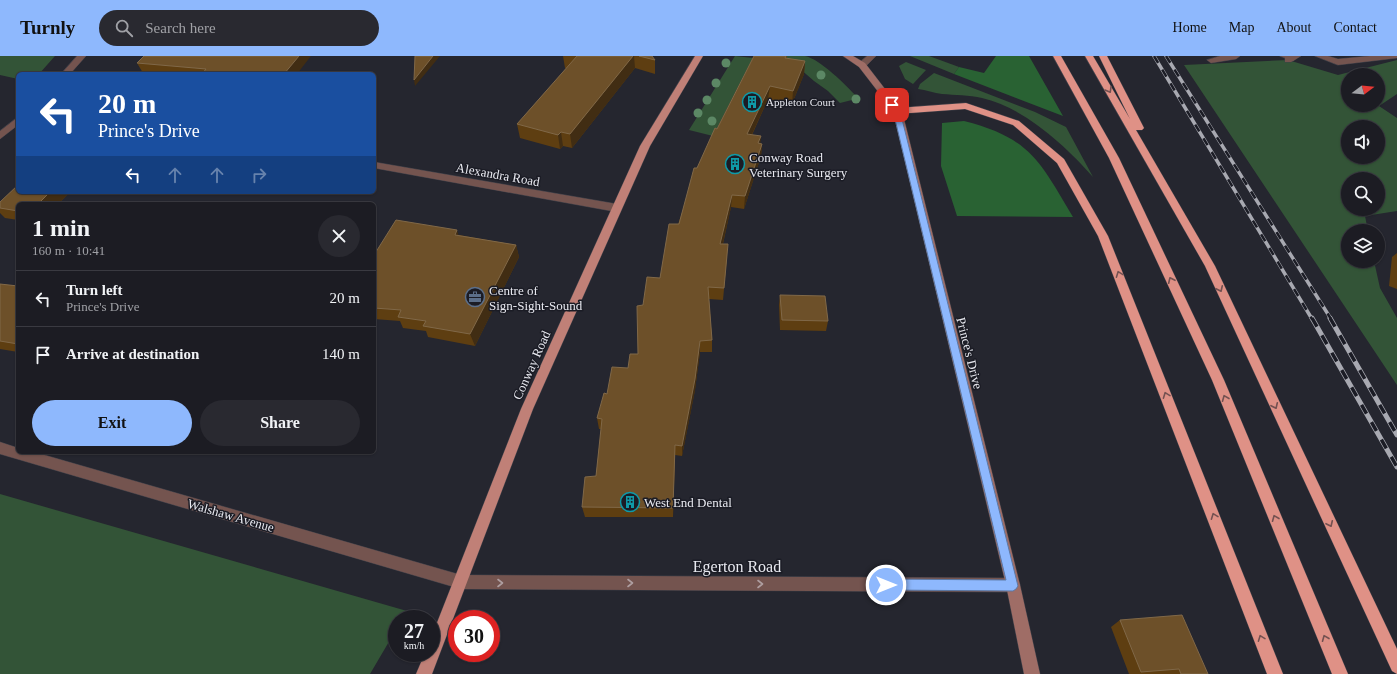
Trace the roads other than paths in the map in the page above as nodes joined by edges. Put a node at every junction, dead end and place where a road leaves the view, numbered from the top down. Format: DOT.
graph roads {
  1 [pos="82,56"];
  2 [pos="699,56"];
  3 [pos="847,56"];
  4 [pos="872,56"];
  5 [pos="1057,56"];
  6 [pos="1089,56"];
  7 [pos="1103,56"];
  8 [pos="1236,56"];
  9 [pos="1319,56"];
  10 [pos="1394,56"];
  11 [pos="1211,60"];
  12 [pos="862,65"];
  13 [pos="67,72"];
  14 [pos="897,111"];
  15 [pos="16,122"];
  16 [pos="0,136"];
  17 [pos="376,165"];
  18 [pos="617,208"];
  19 [pos="1210,266"];
  20 [pos="0,448"];
  21 [pos="16,452"];
  22 [pos="24,454"];
  23 [pos="461,582"];
  24 [pos="1013,586"];
  25 [pos="1397,666"];
  26 [pos="424,674"];
  27 [pos="1032,674"];
  28 [pos="1275,674"];
  29 [pos="1340,674"];
  1 -- 13 [label="street"];
  2 -- 18 [label="main road, Conway Road"];
  3 -- 12 [label="main road, Prince's Drive"];
  4 -- 12 [label="street"];
  29 -- 5 [label="highway, one-way"];
  6 -- 19 [label="highway, one-way"];
  7 -- 19 [label="highway"];
  8 -- 11 [label="street"];
  9 -- 10 [label="street"];
  12 -- 14 [label="main road, Prince's Drive"];
  14 -- 24 [label="main road, Prince's Drive"];
  28 -- 14 [label="highway, one-way"];
  15 -- 16 [label="street"];
  17 -- 18 [label="street, Alexandra Road"];
  18 -- 23 [label="main road, Conway Road"];
  19 -- 25 [label="highway, one-way"];
  20 -- 21 [label="street, Walshaw Avenue"];
  22 -- 23 [label="street, Walshaw Avenue"];
  23 -- 24 [label="street, Egerton Road, one-way"];
  23 -- 26 [label="main road, Conway Road"];
  24 -- 27 [label="main road, Prince's Drive"];
}
